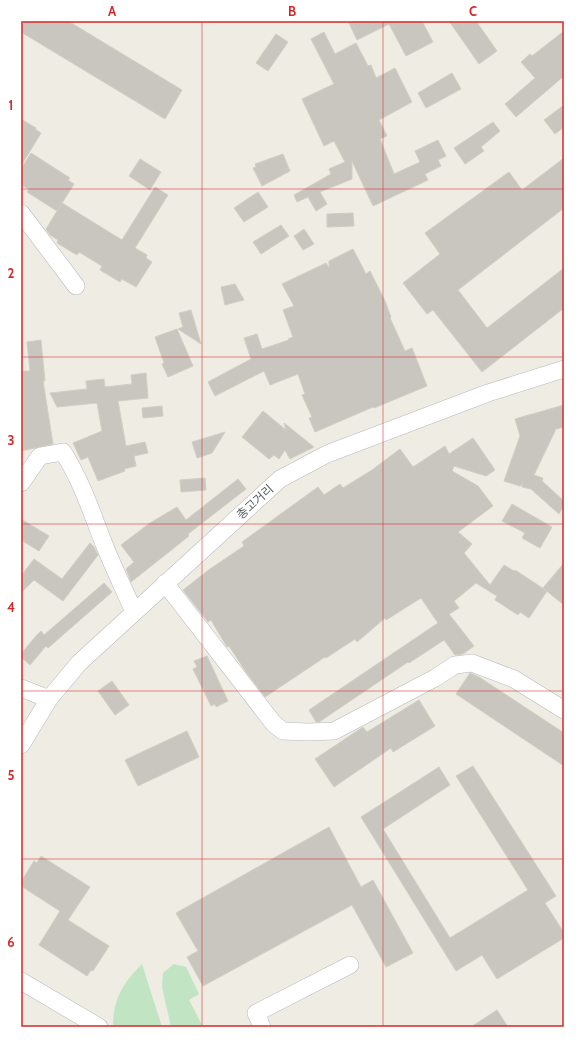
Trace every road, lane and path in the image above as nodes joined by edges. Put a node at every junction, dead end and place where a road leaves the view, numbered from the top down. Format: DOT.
graph roads {
  1 [pos="21,213"];
  2 [pos="76,286"];
  3 [pos="564,369"];
  4 [pos="21,483"];
  5 [pos="164,584"];
  6 [pos="134,612"];
  7 [pos="21,688"];
  8 [pos="49,699"];
  9 [pos="564,710"];
  10 [pos="21,745"];
  11 [pos="350,965"];
  12 [pos="21,981"];
  13 [pos="99,1027"];
  14 [pos="262,1027"];
  1 -- 2 [label="street"];
  3 -- 5 [label="street, 총고거리"];
  4 -- 6 [label="street"];
  5 -- 6 [label="street, 총고거리"];
  5 -- 9 [label="street"];
  6 -- 8 [label="street, 총고거리"];
  7 -- 8 [label="street"];
  8 -- 10 [label="street, 총고거리"];
  11 -- 14 [label="street"];
  12 -- 13 [label="street"];
}
